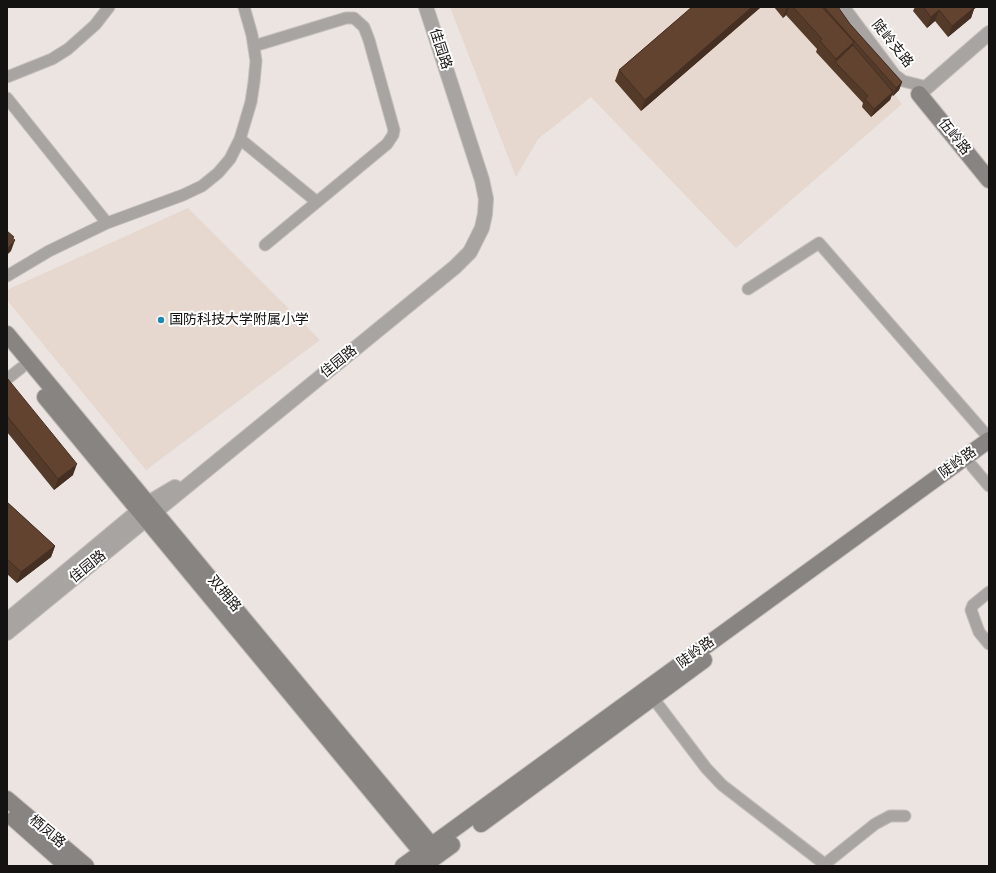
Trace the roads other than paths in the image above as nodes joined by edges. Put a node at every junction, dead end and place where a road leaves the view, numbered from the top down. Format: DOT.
graph roads {
  1 [pos="109,7"];
  2 [pos="244,7"];
  3 [pos="417,7"];
  4 [pos="426,7"];
  5 [pos="844,7"];
  6 [pos="989,33"];
  7 [pos="989,40"];
  8 [pos="254,46"];
  9 [pos="7,77"];
  10 [pos="925,93"];
  11 [pos="7,98"];
  12 [pos="240,139"];
  13 [pos="989,164"];
  14 [pos="989,180"];
  15 [pos="317,202"];
  16 [pos="107,223"];
  17 [pos="265,245"];
  18 [pos="7,276"];
  19 [pos="748,289"];
  20 [pos="7,334"];
  21 [pos="7,351"];
  22 [pos="21,368"];
  23 [pos="7,378"];
  24 [pos="989,439"];
  25 [pos="989,453"];
  26 [pos="972,466"];
  27 [pos="989,486"];
  28 [pos="147,511"];
  29 [pos="989,592"];
  30 [pos="7,621"];
  31 [pos="7,633"];
  32 [pos="989,644"];
  33 [pos="653,698"];
  34 [pos="7,799"];
  35 [pos="7,813"];
  36 [pos="905,816"];
  37 [pos="46,831"];
  38 [pos="429,856"];
  39 [pos="826,865"];
  40 [pos="68,866"];
  41 [pos="86,866"];
  42 [pos="96,866"];
  43 [pos="403,866"];
  1 -- 9 [label="street"];
  2 -- 8 [label="street"];
  3 -- 28 [label="street, 佳园路"];
  4 -- 28 [label="street, 佳园路"];
  5 -- 10 [label="street, 陡岭支路"];
  6 -- 10 [label="street"];
  7 -- 10 [label="street"];
  8 -- 12 [label="street"];
  8 -- 15 [label="street"];
  10 -- 13 [label="main road, 伍岭路"];
  10 -- 14 [label="main road, 伍岭路"];
  11 -- 16 [label="street"];
  12 -- 15 [label="street"];
  12 -- 16 [label="street"];
  15 -- 17 [label="street"];
  16 -- 18 [label="street"];
  19 -- 24 [label="street"];
  20 -- 28 [label="main road, 双拥路"];
  21 -- 22 [label="main road, 双拥路"];
  22 -- 23 [label="street"];
  22 -- 28 [label="main road, 双拥路"];
  24 -- 38 [label="main road, 陡岭路"];
  25 -- 26 [label="main road, 陡岭路"];
  26 -- 27 [label="street"];
  26 -- 33 [label="main road, 陡岭路"];
  28 -- 30 [label="street, 佳园路"];
  28 -- 31 [label="street, 佳园路"];
  28 -- 38 [label="main road, 双拥路"];
  29 -- 32 [label="street"];
  33 -- 38 [label="main road, 陡岭路"];
  33 -- 39 [label="street"];
  34 -- 37 [label="main road, 栖凤路"];
  35 -- 40 [label="main road, 栖凤路"];
  36 -- 39 [label="street"];
  37 -- 41 [label="main road, 栖凤路"];
  37 -- 42 [label="main road"];
  38 -- 43 [label="main road, 陡岭路"];
}
